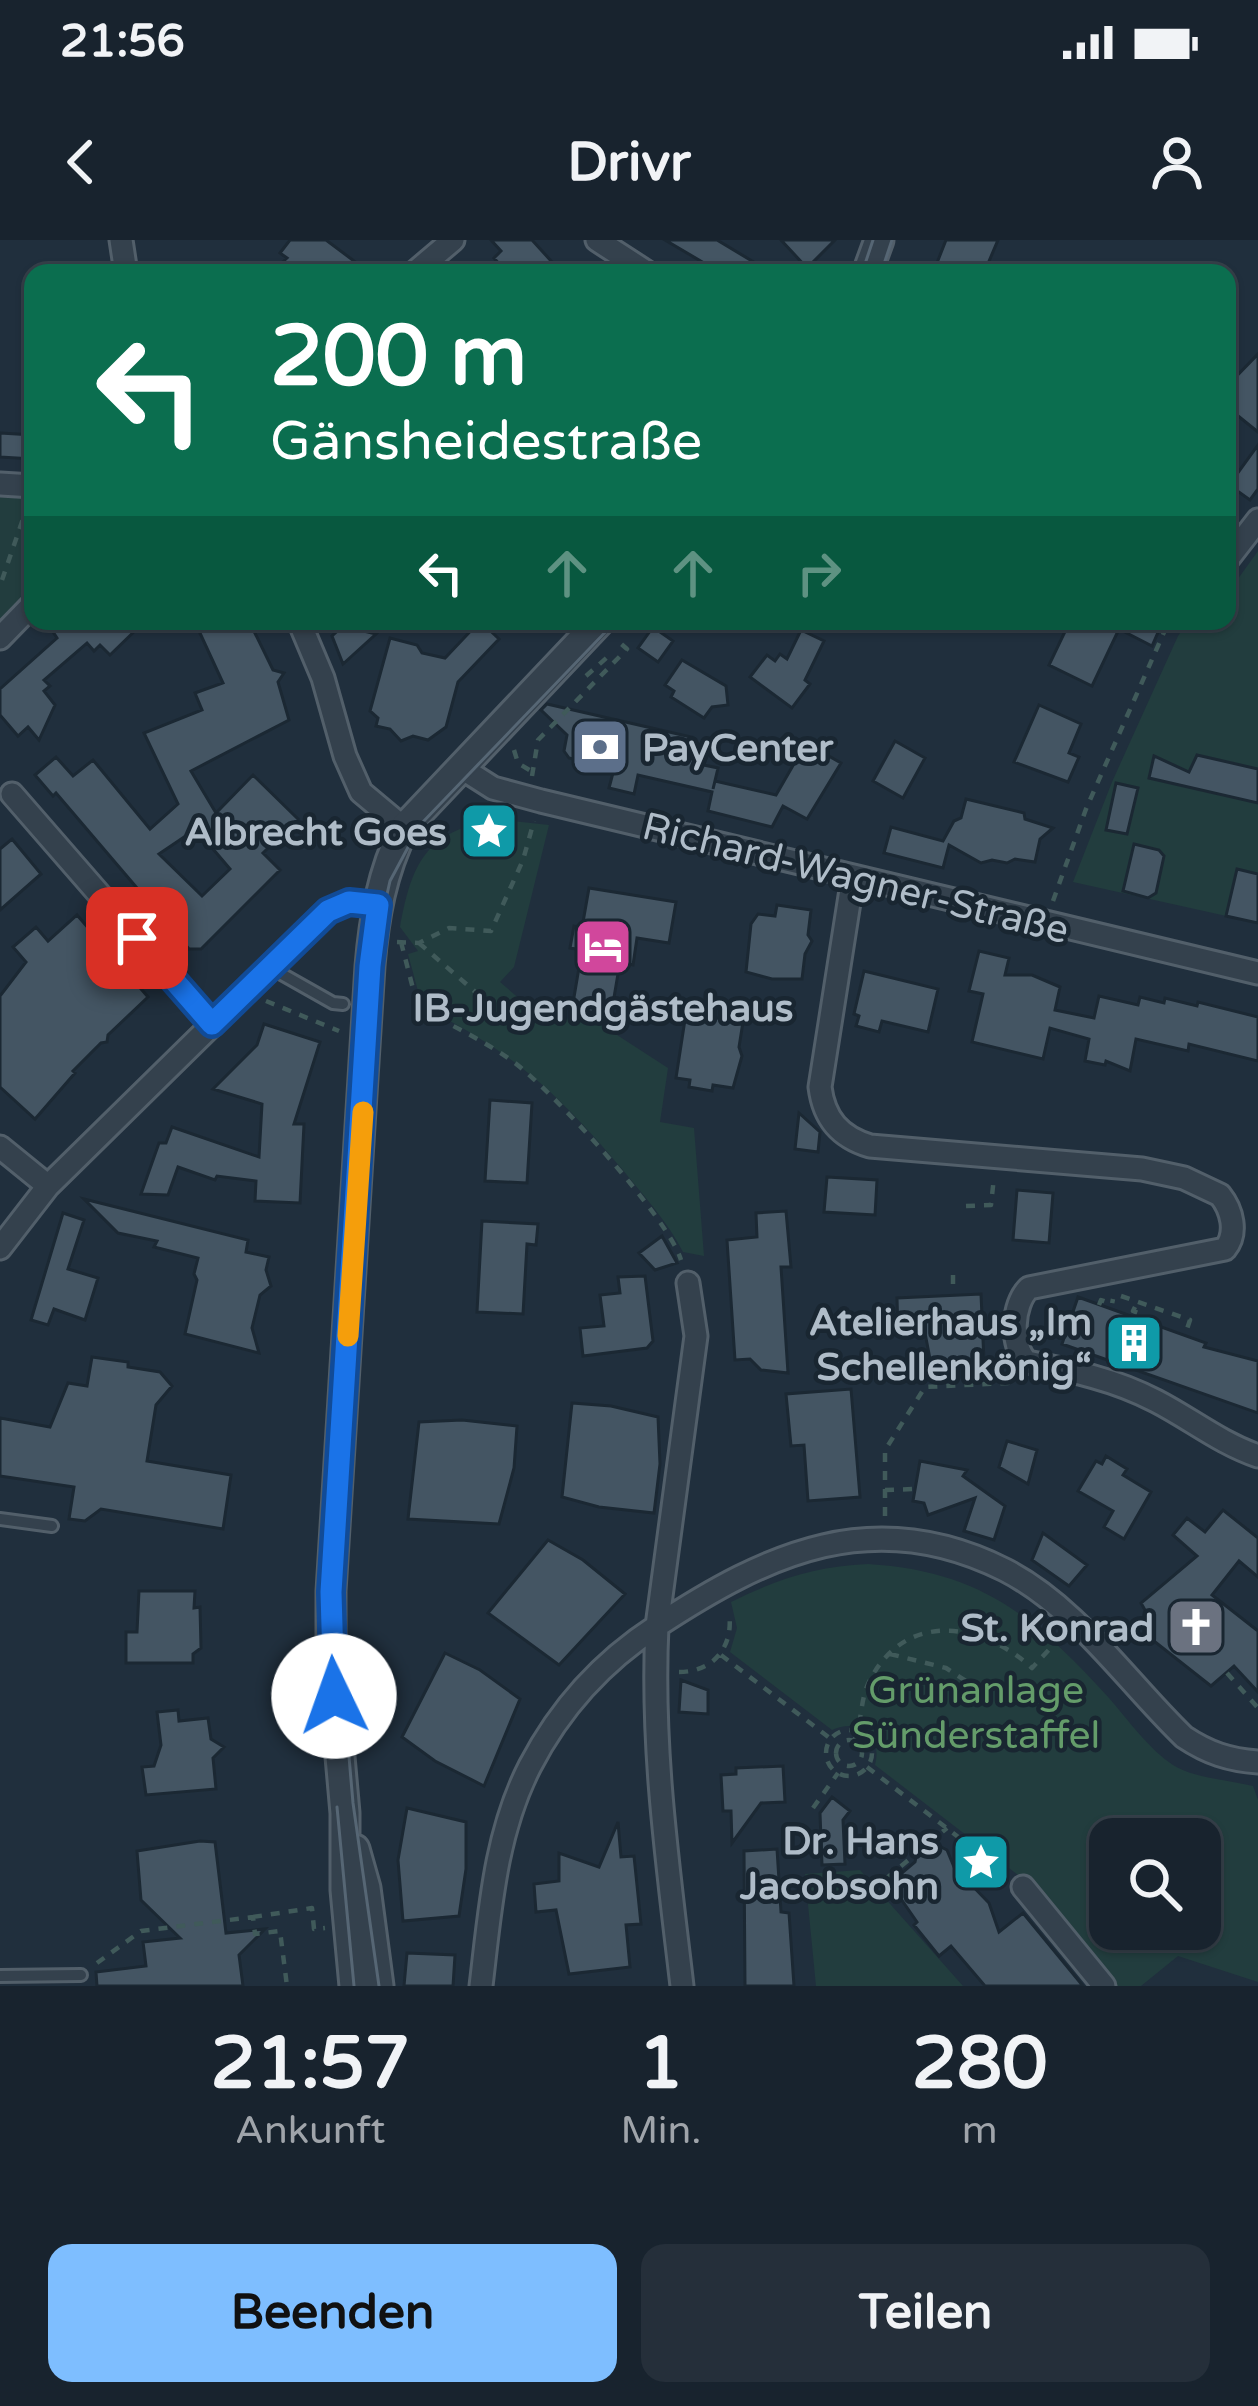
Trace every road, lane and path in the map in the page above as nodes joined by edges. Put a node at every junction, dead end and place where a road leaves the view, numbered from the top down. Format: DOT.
graph roads {
  1 [pos="453,240"];
  2 [pos="597,240"];
  3 [pos="924,256"];
  4 [pos="425,264"];
  5 [pos="634,264"];
  6 [pos="922,264"];
  7 [pos="24,520"];
  8 [pos="1258,520"];
  9 [pos="1236,548"];
  10 [pos="2,580"];
  11 [pos="24,613"];
  12 [pos="303,630"];
  13 [pos="1165,630"];
  14 [pos="0,638"];
  15 [pos="609,645"];
  16 [pos="627,649"];
  17 [pos="589,677"];
  18 [pos="514,751"];
  19 [pos="460,767"];
  20 [pos="531,771"];
  21 [pos="12,794"];
  22 [pos="541,801"];
  23 [pos="404,828"];
  24 [pos="853,877"];
  25 [pos="378,905"];
  26 [pos="1045,923"];
  27 [pos="372,939"];
  28 [pos="401,942"];
  29 [pos="419,943"];
  30 [pos="271,968"];
  31 [pos="1258,973"];
  32 [pos="244,992"];
  33 [pos="479,996"];
  34 [pos="343,1004"];
  35 [pos="212,1024"];
  36 [pos="341,1032"];
  37 [pos="0,1147"];
  38 [pos="995,1156"];
  39 [pos="48,1186"];
  40 [pos="966,1206"];
  41 [pos="0,1248"];
  42 [pos="680,1256"];
  43 [pos="953,1275"];
  44 [pos="688,1283"];
  45 [pos="953,1288"];
  46 [pos="1099,1305"];
  47 [pos="1147,1305"];
  48 [pos="1142,1320"];
  49 [pos="1185,1335"];
  50 [pos="1008,1383"];
  51 [pos="1258,1456"];
  52 [pos="915,1489"];
  53 [pos="0,1519"];
  54 [pos="52,1526"];
  55 [pos="725,1604"];
  56 [pos="657,1626"];
  57 [pos="1057,1642"];
  58 [pos="721,1654"];
  59 [pos="890,1654"];
  60 [pos="674,1671"];
  61 [pos="1227,1673"];
  62 [pos="989,1696"];
  63 [pos="1258,1708"];
  64 [pos="858,1732"];
  65 [pos="831,1739"];
  66 [pos="854,1742"];
  67 [pos="1258,1762"];
  68 [pos="842,1763"];
  69 [pos="867,1767"];
  70 [pos="837,1772"];
  71 [pos="813,1808"];
  72 [pos="345,1813"];
  73 [pos="947,1828"];
  74 [pos="1023,1887"];
  75 [pos="889,1891"];
  76 [pos="254,1917"];
  77 [pos="324,1928"];
  78 [pos="81,1975"];
  79 [pos="0,1976"];
  80 [pos="287,1986"];
  81 [pos="354,1986"];
  82 [pos="379,1986"];
  83 [pos="481,1986"];
  84 [pos="682,1986"];
  85 [pos="1104,1986"];
  1 -- 4 [label="street"];
  2 -- 5 [label="street"];
  3 -- 6 [label="path"];
  7 -- 10 [label="path"];
  8 -- 9 [label="street"];
  11 -- 14 [label="street"];
  12 -- 23 [label="street"];
  13 -- 26 [label="path"];
  15 -- 16 [label="path"];
  15 -- 17 [label="path"];
  15 -- 19 [label="street"];
  15 -- 20 [label="path"];
  18 -- 20 [label="path"];
  19 -- 22 [label="street, Richard-Wagner-Straße"];
  19 -- 23 [label="street"];
  20 -- 22 [label="path"];
  21 -- 35 [label="street"];
  22 -- 24 [label="street, Richard-Wagner-Straße"];
  22 -- 29 [label="path"];
  23 -- 25 [label="street"];
  24 -- 26 [label="street, Richard-Wagner-Straße"];
  24 -- 38 [label="street"];
  25 -- 27 [label="street"];
  25 -- 30 [label="street"];
  26 -- 31 [label="street, Richard-Wagner-Straße"];
  27 -- 28 [label="path"];
  27 -- 72 [label="street"];
  28 -- 29 [label="path"];
  28 -- 42 [label="path"];
  29 -- 33 [label="path"];
  30 -- 32 [label="street"];
  30 -- 34 [label="lane"];
  32 -- 35 [label="street"];
  32 -- 36 [label="path"];
  35 -- 39 [label="street"];
  37 -- 39 [label="street"];
  38 -- 40 [label="path"];
  38 -- 51 [label="street"];
  39 -- 41 [label="street"];
  43 -- 45 [label="path"];
  44 -- 56 [label="street"];
  46 -- 47 [label="path"];
  47 -- 48 [label="path"];
  47 -- 49 [label="path"];
  50 -- 52 [label="path"];
  53 -- 54 [label="lane"];
  55 -- 58 [label="path"];
  56 -- 67 [label="street"];
  56 -- 83 [label="street"];
  56 -- 84 [label="street"];
  57 -- 59 [label="path"];
  58 -- 60 [label="path"];
  58 -- 65 [label="path"];
  59 -- 62 [label="path"];
  59 -- 64 [label="path"];
  61 -- 63 [label="path"];
  64 -- 65 [label="path"];
  64 -- 66 [label="path"];
  64 -- 69 [label="path"];
  65 -- 70 [label="path"];
  66 -- 68 [label="path"];
  66 -- 68 [label="path"];
  68 -- 70 [label="path"];
  69 -- 70 [label="path"];
  69 -- 73 [label="path"];
  70 -- 71 [label="path"];
  72 -- 81 [label="street"];
  72 -- 82 [label="street"];
  73 -- 74 [label="path"];
  73 -- 75 [label="path"];
  74 -- 85 [label="street"];
  76 -- 77 [label="path"];
  76 -- 78 [label="path"];
  76 -- 80 [label="path"];
  78 -- 79 [label="lane"];
}
